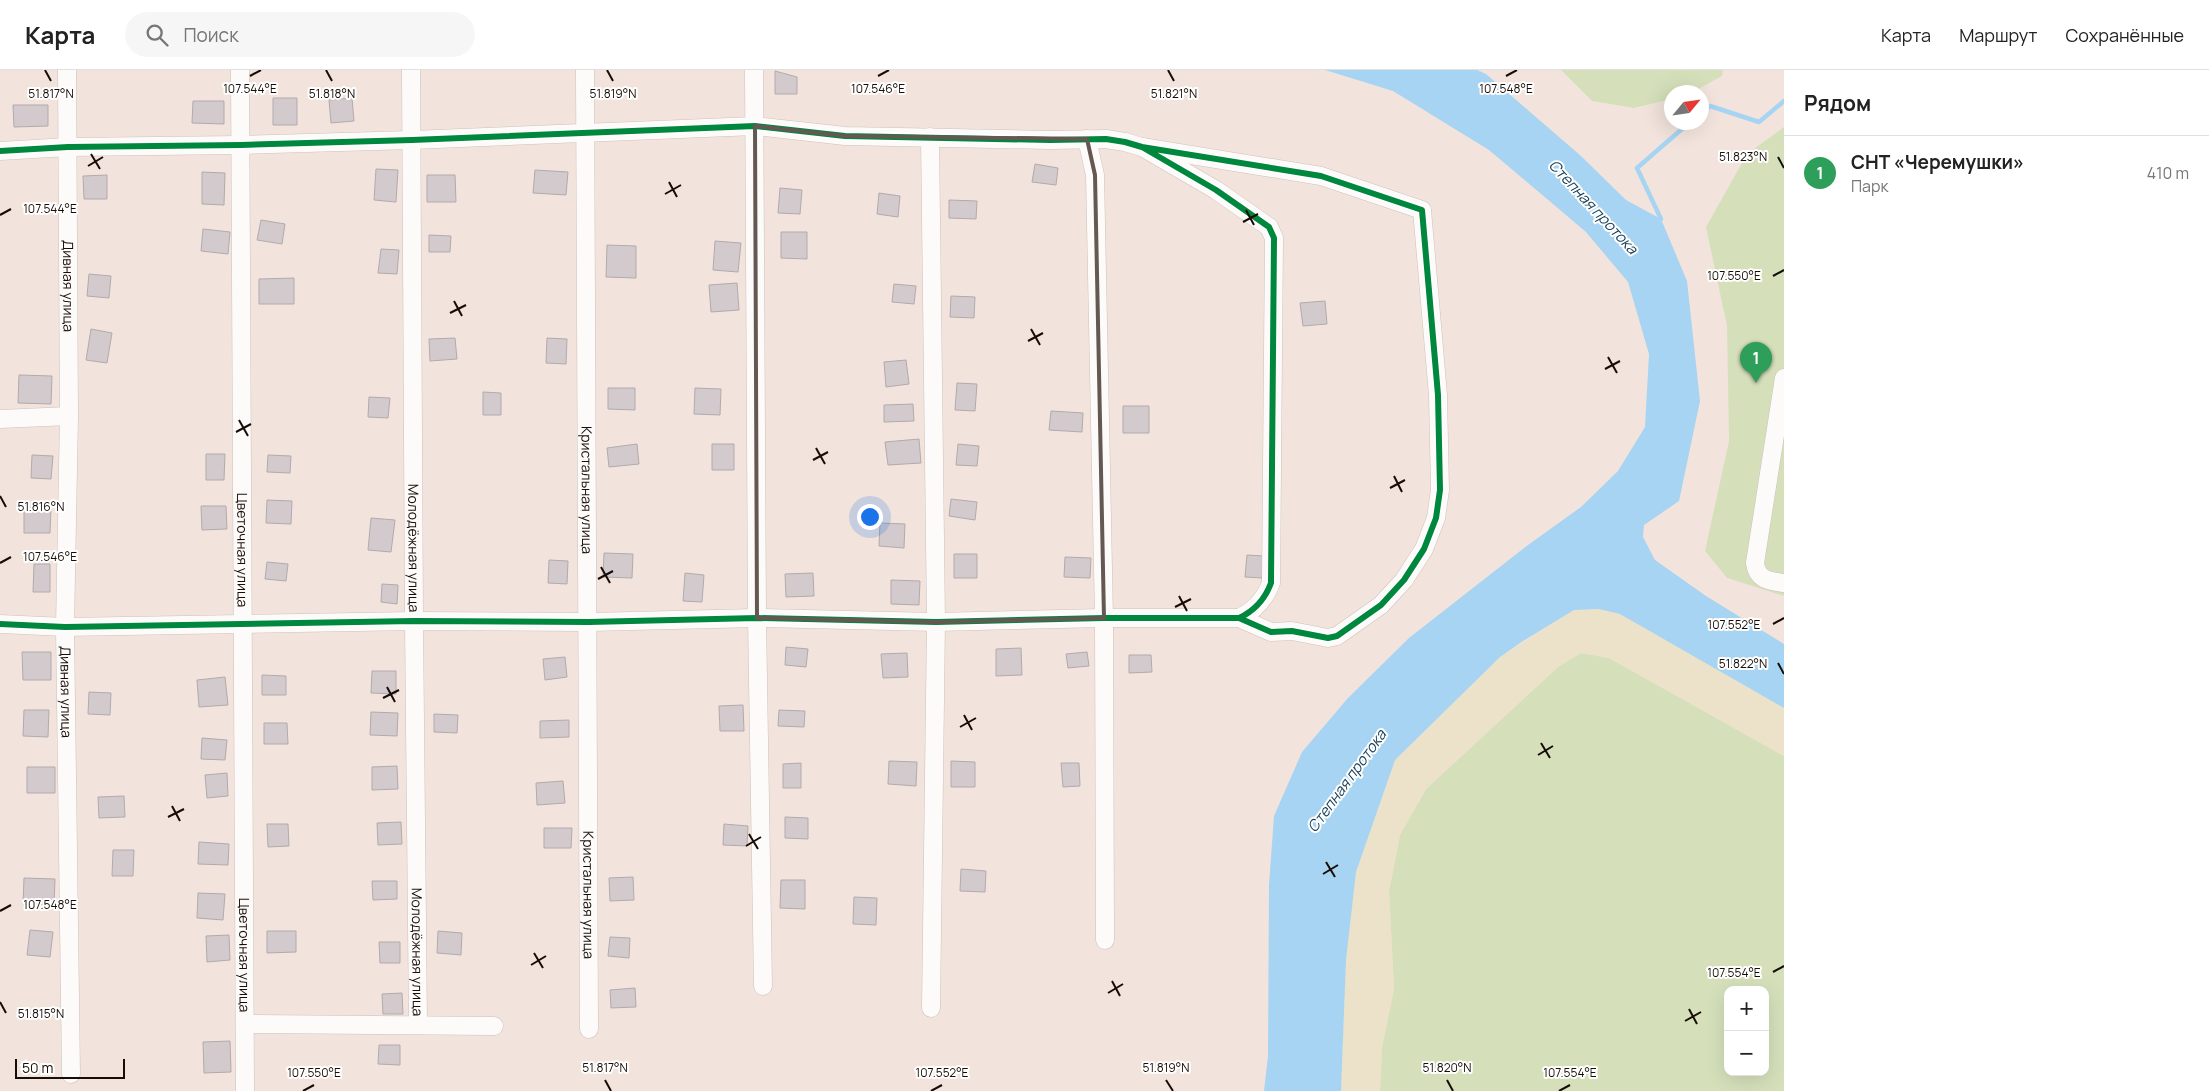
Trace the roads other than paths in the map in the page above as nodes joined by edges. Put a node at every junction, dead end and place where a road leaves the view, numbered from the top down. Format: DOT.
graph roads {
  1 [pos="67,70"];
  2 [pos="240,70"];
  3 [pos="411,70"];
  4 [pos="586,70"];
  5 [pos="754,70"];
  6 [pos="755,126"];
  7 [pos="586,134"];
  8 [pos="930,138"];
  9 [pos="1087,139"];
  10 [pos="412,140"];
  11 [pos="241,145"];
  12 [pos="68,147"];
  13 [pos="1142,147"];
  14 [pos="0,151"];
  15 [pos="1784,378"];
  16 [pos="69,416"];
  17 [pos="0,419"];
  18 [pos="1784,583"];
  19 [pos="757,618"];
  20 [pos="1104,618"];
  21 [pos="1238,618"];
  22 [pos="414,621"];
  23 [pos="243,622"];
  24 [pos="589,622"];
  25 [pos="936,622"];
  26 [pos="0,624"];
  27 [pos="65,627"];
  28 [pos="1105,940"];
  29 [pos="763,986"];
  30 [pos="931,1008"];
  31 [pos="245,1024"];
  32 [pos="418,1025"];
  33 [pos="494,1026"];
  34 [pos="589,1029"];
  35 [pos="71,1074"];
  36 [pos="245,1091"];
  1 -- 12 [label="street, Дивная улица"];
  2 -- 11 [label="street, Цветочная улица"];
  3 -- 10 [label="street, Молодёжная улица"];
  4 -- 7 [label="street, Кристальная улица"];
  5 -- 6 [label="street"];
  6 -- 7 [label="street"];
  6 -- 8 [label="street"];
  6 -- 19 [label="street"];
  7 -- 10 [label="street"];
  7 -- 24 [label="street, Кристальная улица"];
  8 -- 9 [label="street"];
  8 -- 25 [label="street"];
  9 -- 13 [label="street"];
  9 -- 20 [label="street"];
  10 -- 11 [label="street"];
  10 -- 22 [label="street, Молодёжная улица"];
  11 -- 12 [label="street"];
  11 -- 23 [label="street, Цветочная улица"];
  12 -- 14 [label="street"];
  12 -- 16 [label="street, Дивная улица"];
  13 -- 21 [label="street"];
  13 -- 21 [label="street"];
  15 -- 18 [label="street"];
  16 -- 17 [label="street"];
  16 -- 27 [label="street, Дивная улица"];
  19 -- 24 [label="street"];
  19 -- 25 [label="street"];
  19 -- 29 [label="street"];
  20 -- 21 [label="street"];
  20 -- 25 [label="street"];
  20 -- 28 [label="street"];
  22 -- 23 [label="street"];
  22 -- 24 [label="street"];
  22 -- 32 [label="street, Молодёжная улица"];
  23 -- 27 [label="street"];
  23 -- 31 [label="street, Цветочная улица"];
  24 -- 34 [label="street, Кристальная улица"];
  25 -- 30 [label="street"];
  26 -- 27 [label="street"];
  27 -- 35 [label="street, Дивная улица"];
  31 -- 32 [label="street"];
  31 -- 36 [label="street, Цветочная улица"];
  32 -- 33 [label="street"];
}
